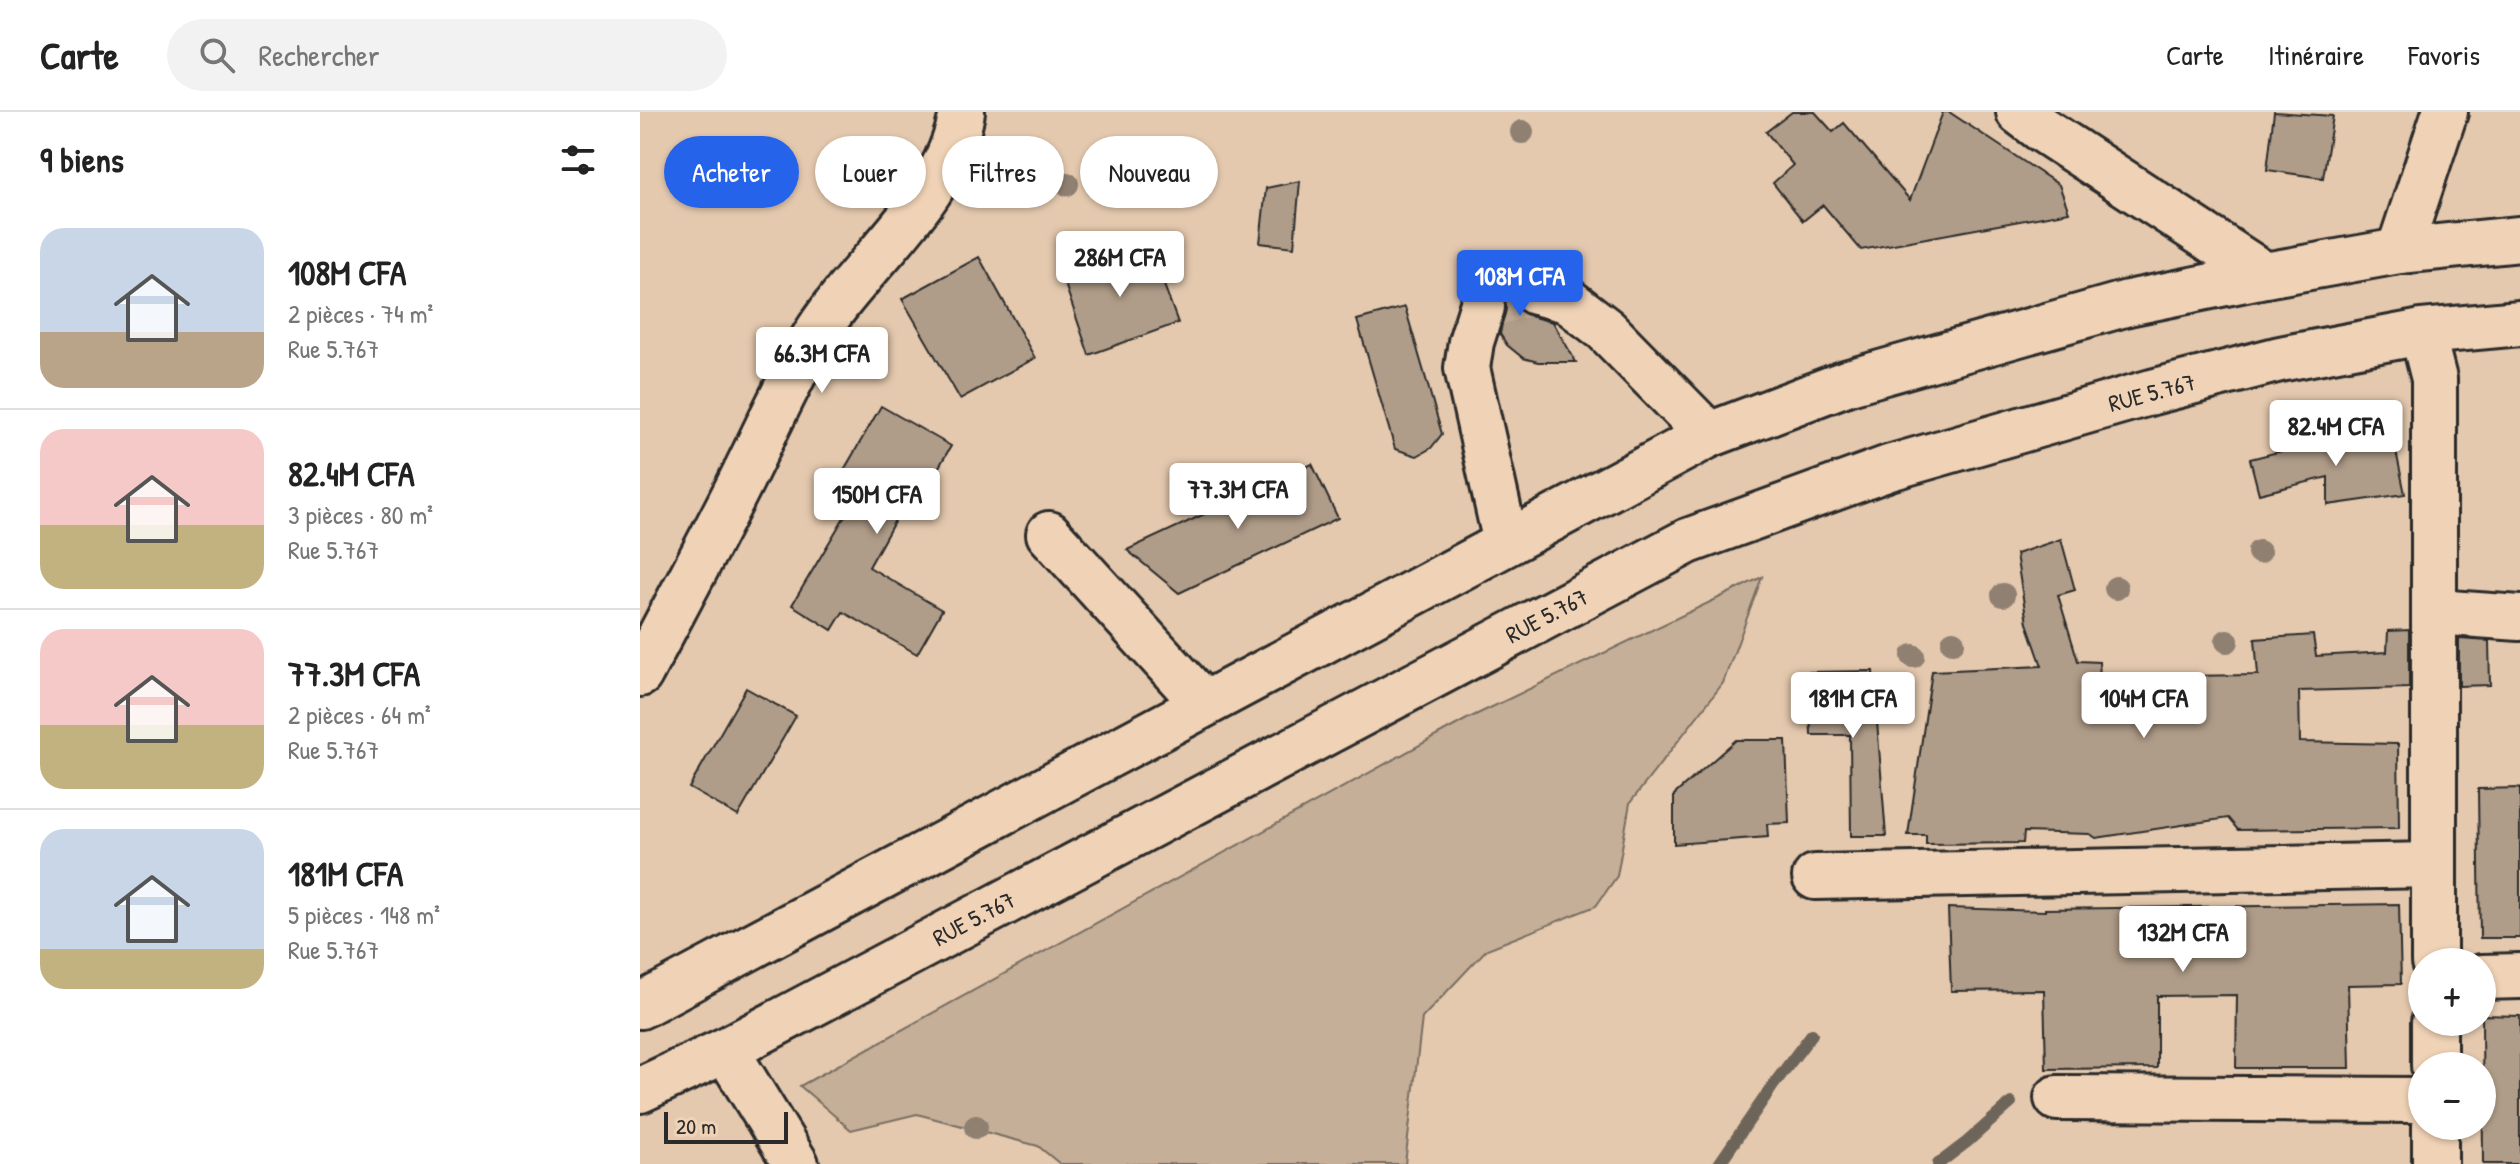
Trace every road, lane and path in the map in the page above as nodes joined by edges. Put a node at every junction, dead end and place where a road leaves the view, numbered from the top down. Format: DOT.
graph roads {
  1 [pos="962,112"];
  2 [pos="2019,112"];
  3 [pos="2445,112"];
  4 [pos="2520,239"];
  5 [pos="2399,251"];
  6 [pos="2265,275"];
  7 [pos="1535,292"];
  8 [pos="1482,307"];
  9 [pos="2520,323"];
  10 [pos="2422,332"];
  11 [pos="1709,435"];
  12 [pos="1049,534"];
  13 [pos="1506,543"];
  14 [pos="2435,612"];
  15 [pos="2520,618"];
  16 [pos="640,674"];
  17 [pos="1204,704"];
  18 [pos="2433,865"];
  19 [pos="1815,877"];
  20 [pos="2434,948"];
  21 [pos="2520,976"];
  22 [pos="2496,977"];
  23 [pos="640,1006"];
  24 [pos="726,1050"];
  25 [pos="640,1090"];
  26 [pos="2057,1098"];
  27 [pos="2408,1100"];
  28 [pos="2435,1140"];
  29 [pos="796,1164"];
  30 [pos="2435,1164"];
  1 -- 16 [label="main road"];
  2 -- 6 [label="main road"];
  3 -- 5 [label="main road"];
  4 -- 5 [label="main road"];
  5 -- 6 [label="main road"];
  6 -- 11 [label="main road"];
  7 -- 11 [label="main road"];
  8 -- 13 [label="main road"];
  9 -- 10 [label="main road, RUE 5.767"];
  10 -- 14 [label="main road"];
  10 -- 24 [label="main road, RUE 5.767"];
  11 -- 13 [label="main road"];
  12 -- 17 [label="main road"];
  13 -- 17 [label="main road"];
  14 -- 15 [label="main road"];
  14 -- 18 [label="main road"];
  17 -- 23 [label="main road"];
  18 -- 19 [label="main road"];
  18 -- 20 [label="main road"];
  21 -- 22 [label="main road"];
  24 -- 25 [label="main road, RUE 5.767"];
  24 -- 29 [label="main road"];
  26 -- 27 [label="main road"];
  28 -- 30 [label="main road"];
}
